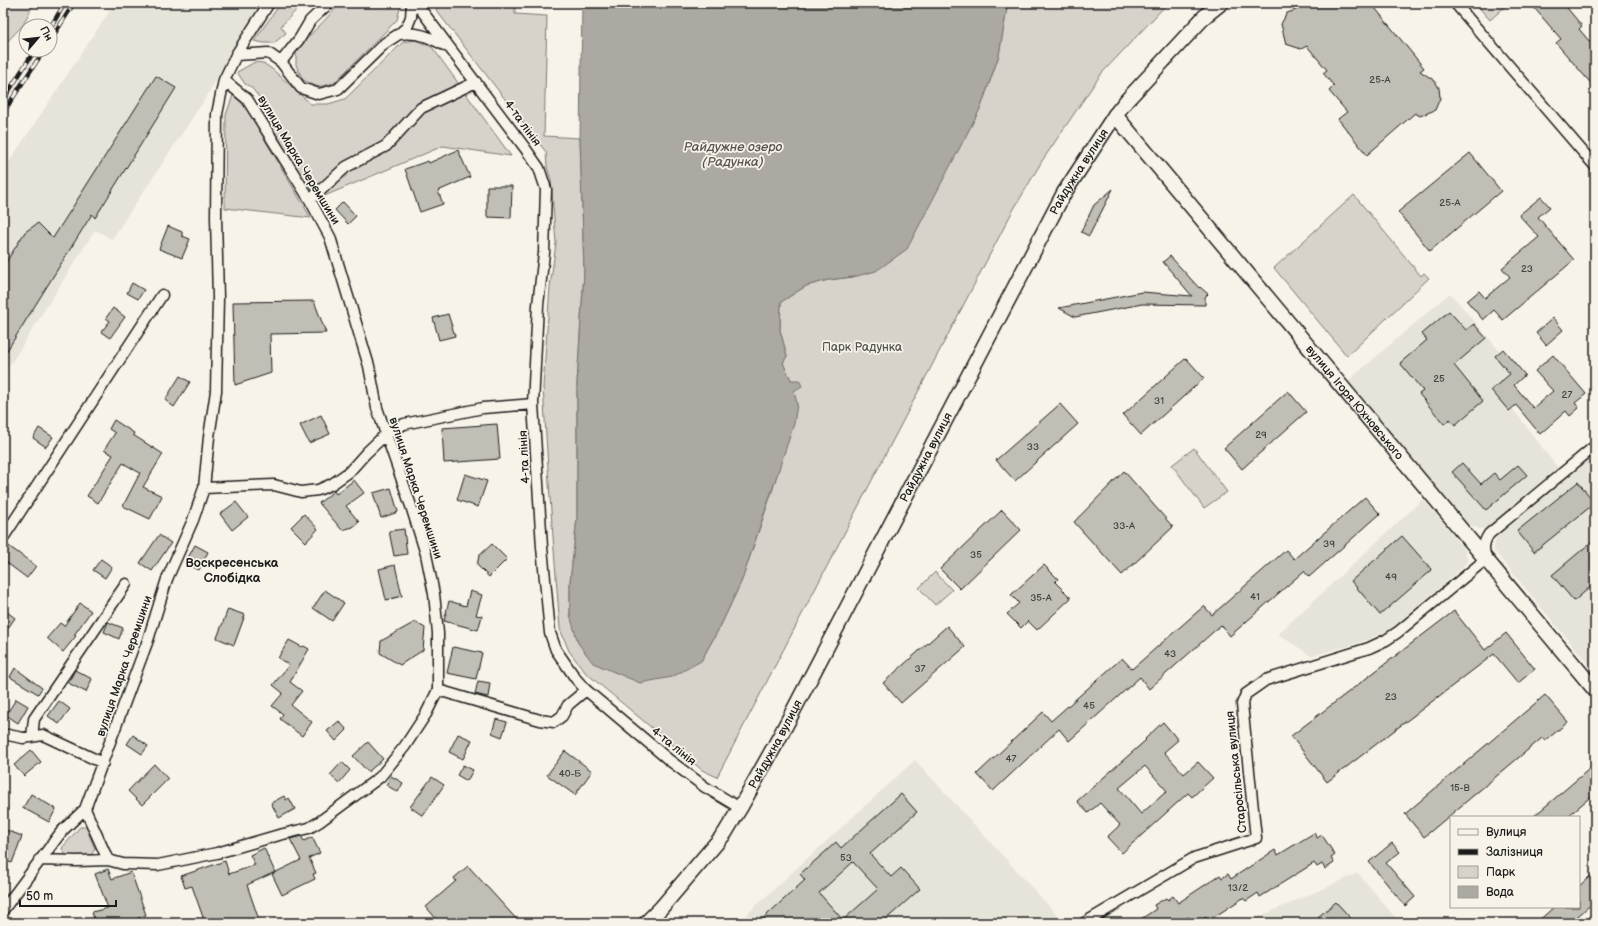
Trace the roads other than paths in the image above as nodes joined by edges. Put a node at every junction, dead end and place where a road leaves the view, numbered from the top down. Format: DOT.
graph roads {
  1 [pos="268,3"];
  2 [pos="329,3"];
  3 [pos="412,3"];
  4 [pos="416,3"];
  5 [pos="1221,3"];
  6 [pos="1455,3"];
  7 [pos="399,34"];
  8 [pos="450,48"];
  9 [pos="236,55"];
  10 [pos="281,62"];
  11 [pos="224,80"];
  12 [pos="476,82"];
  13 [pos="1115,115"];
  14 [pos="1595,166"];
  15 [pos="310,200"];
  16 [pos="162,295"];
  17 [pos="533,404"];
  18 [pos="385,435"];
  19 [pos="1595,446"];
  20 [pos="204,488"];
  21 [pos="1465,534"];
  22 [pos="1489,534"];
  23 [pos="3,538"];
  24 [pos="1486,559"];
  25 [pos="126,584"];
  26 [pos="438,690"];
  27 [pos="586,690"];
  28 [pos="1595,690"];
  29 [pos="3,734"];
  30 [pos="32,737"];
  31 [pos="103,763"];
  32 [pos="740,808"];
  33 [pos="85,809"];
  34 [pos="39,860"];
  35 [pos="108,860"];
  36 [pos="3,910"];
  37 [pos="646,923"];
  38 [pos="1084,923"];
  1 -- 9 [label="street, вулиця Марка Черемшини"];
  2 -- 10 [label="street"];
  3 -- 7 [label="street"];
  4 -- 8 [label="street, 4-та лінія"];
  5 -- 13 [label="street, Райдужна вулиця"];
  6 -- 14 [label="street"];
  7 -- 8 [label="street, 4-та лінія"];
  7 -- 10 [label="street"];
  8 -- 12 [label="street, 4-та лінія"];
  9 -- 10 [label="street"];
  9 -- 11 [label="street, вулиця Марка Черемшини"];
  11 -- 15 [label="street, вулиця Марка Черемшини"];
  11 -- 20 [label="street, вулиця Марка Черемшини"];
  12 -- 15 [label="street"];
  12 -- 17 [label="street, 4-та лінія"];
  13 -- 21 [label="street, вулиця Ігоря Юхновського"];
  13 -- 32 [label="street, Райдужна вулиця"];
  15 -- 18 [label="street, вулиця Марка Черемшини"];
  16 -- 23 [label="street"];
  17 -- 18 [label="street"];
  17 -- 27 [label="street, 4-та лінія"];
  18 -- 20 [label="street"];
  18 -- 26 [label="street, вулиця Марка Черемшини"];
  19 -- 22 [label="street"];
  20 -- 31 [label="street, вулиця Марка Черемшини"];
  21 -- 22 [label="street"];
  21 -- 24 [label="street, вулиця Ігоря Юхновського"];
  22 -- 24 [label="street"];
  24 -- 28 [label="street, вулиця Ігоря Юхновського"];
  24 -- 38 [label="street, Старосільська вулиця"];
  25 -- 30 [label="street"];
  26 -- 27 [label="street"];
  26 -- 35 [label="street, вулиця Марка Черемшини"];
  27 -- 32 [label="street, 4-та лінія"];
  29 -- 30 [label="street"];
  30 -- 31 [label="street"];
  31 -- 33 [label="street, вулиця Марка Черемшини"];
  32 -- 37 [label="street, Райдужна вулиця"];
  33 -- 34 [label="street, вулиця Марка Черемшини"];
  33 -- 35 [label="street"];
  34 -- 35 [label="street, вулиця Марка Черемшини"];
  34 -- 36 [label="street, вулиця Марка Черемшини"];
}
